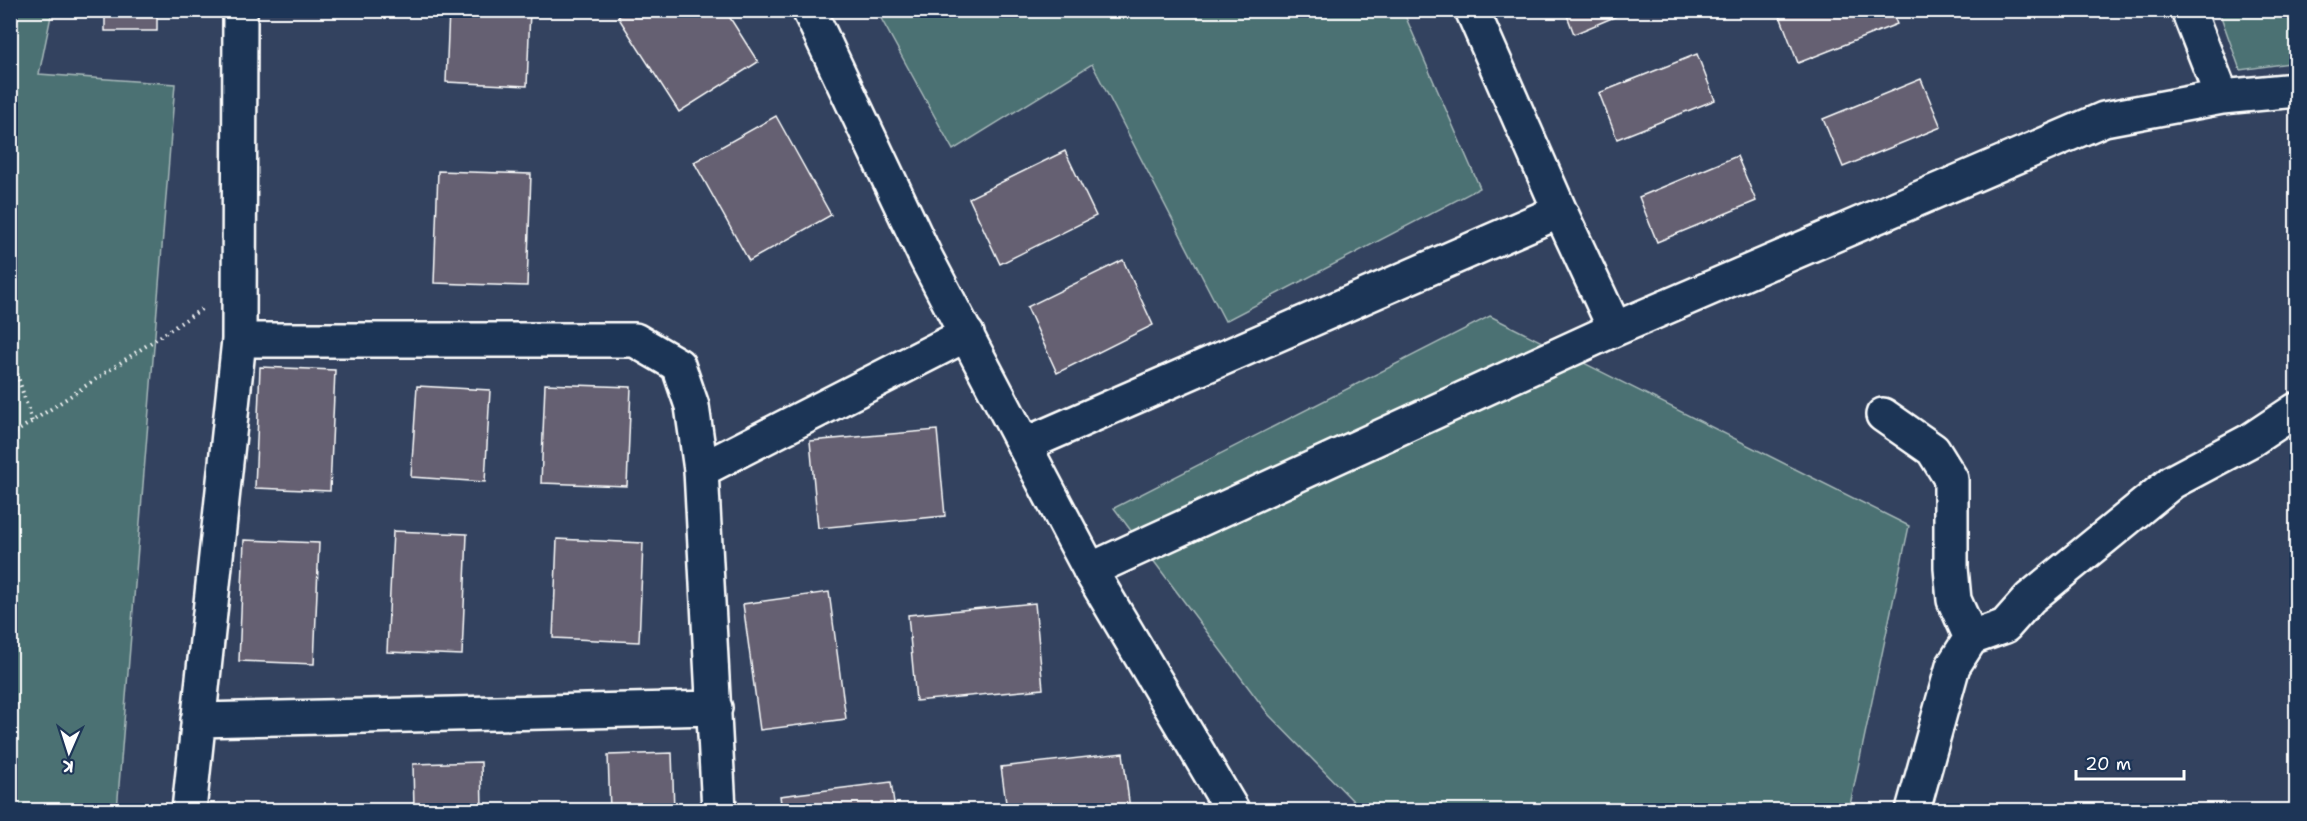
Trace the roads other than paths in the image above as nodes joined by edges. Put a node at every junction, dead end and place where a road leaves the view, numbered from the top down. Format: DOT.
graph roads {
  1 [pos="240,10"];
  2 [pos="809,10"];
  3 [pos="1472,10"];
  4 [pos="2188,10"];
  5 [pos="2296,90"];
  6 [pos="2222,97"];
  7 [pos="1560,211"];
  8 [pos="1615,329"];
  9 [pos="967,334"];
  10 [pos="239,340"];
  11 [pos="2296,410"];
  12 [pos="1883,415"];
  13 [pos="1024,446"];
  14 [pos="701,470"];
  15 [pos="1090,570"];
  16 [pos="1971,638"];
  17 [pos="716,708"];
  18 [pos="198,720"];
  19 [pos="189,810"];
  20 [pos="719,810"];
  21 [pos="1232,810"];
  22 [pos="1913,810"];
  1 -- 10 [label="street"];
  2 -- 9 [label="street"];
  3 -- 7 [label="street"];
  4 -- 6 [label="street"];
  5 -- 6 [label="street"];
  6 -- 8 [label="street"];
  7 -- 8 [label="street"];
  7 -- 13 [label="street"];
  8 -- 15 [label="street"];
  9 -- 13 [label="street"];
  9 -- 14 [label="street"];
  10 -- 14 [label="street"];
  10 -- 18 [label="street"];
  11 -- 16 [label="street"];
  12 -- 16 [label="street"];
  13 -- 15 [label="street"];
  14 -- 17 [label="street"];
  15 -- 21 [label="street"];
  16 -- 22 [label="street"];
  17 -- 18 [label="street"];
  17 -- 20 [label="street"];
  18 -- 19 [label="street"];
}
